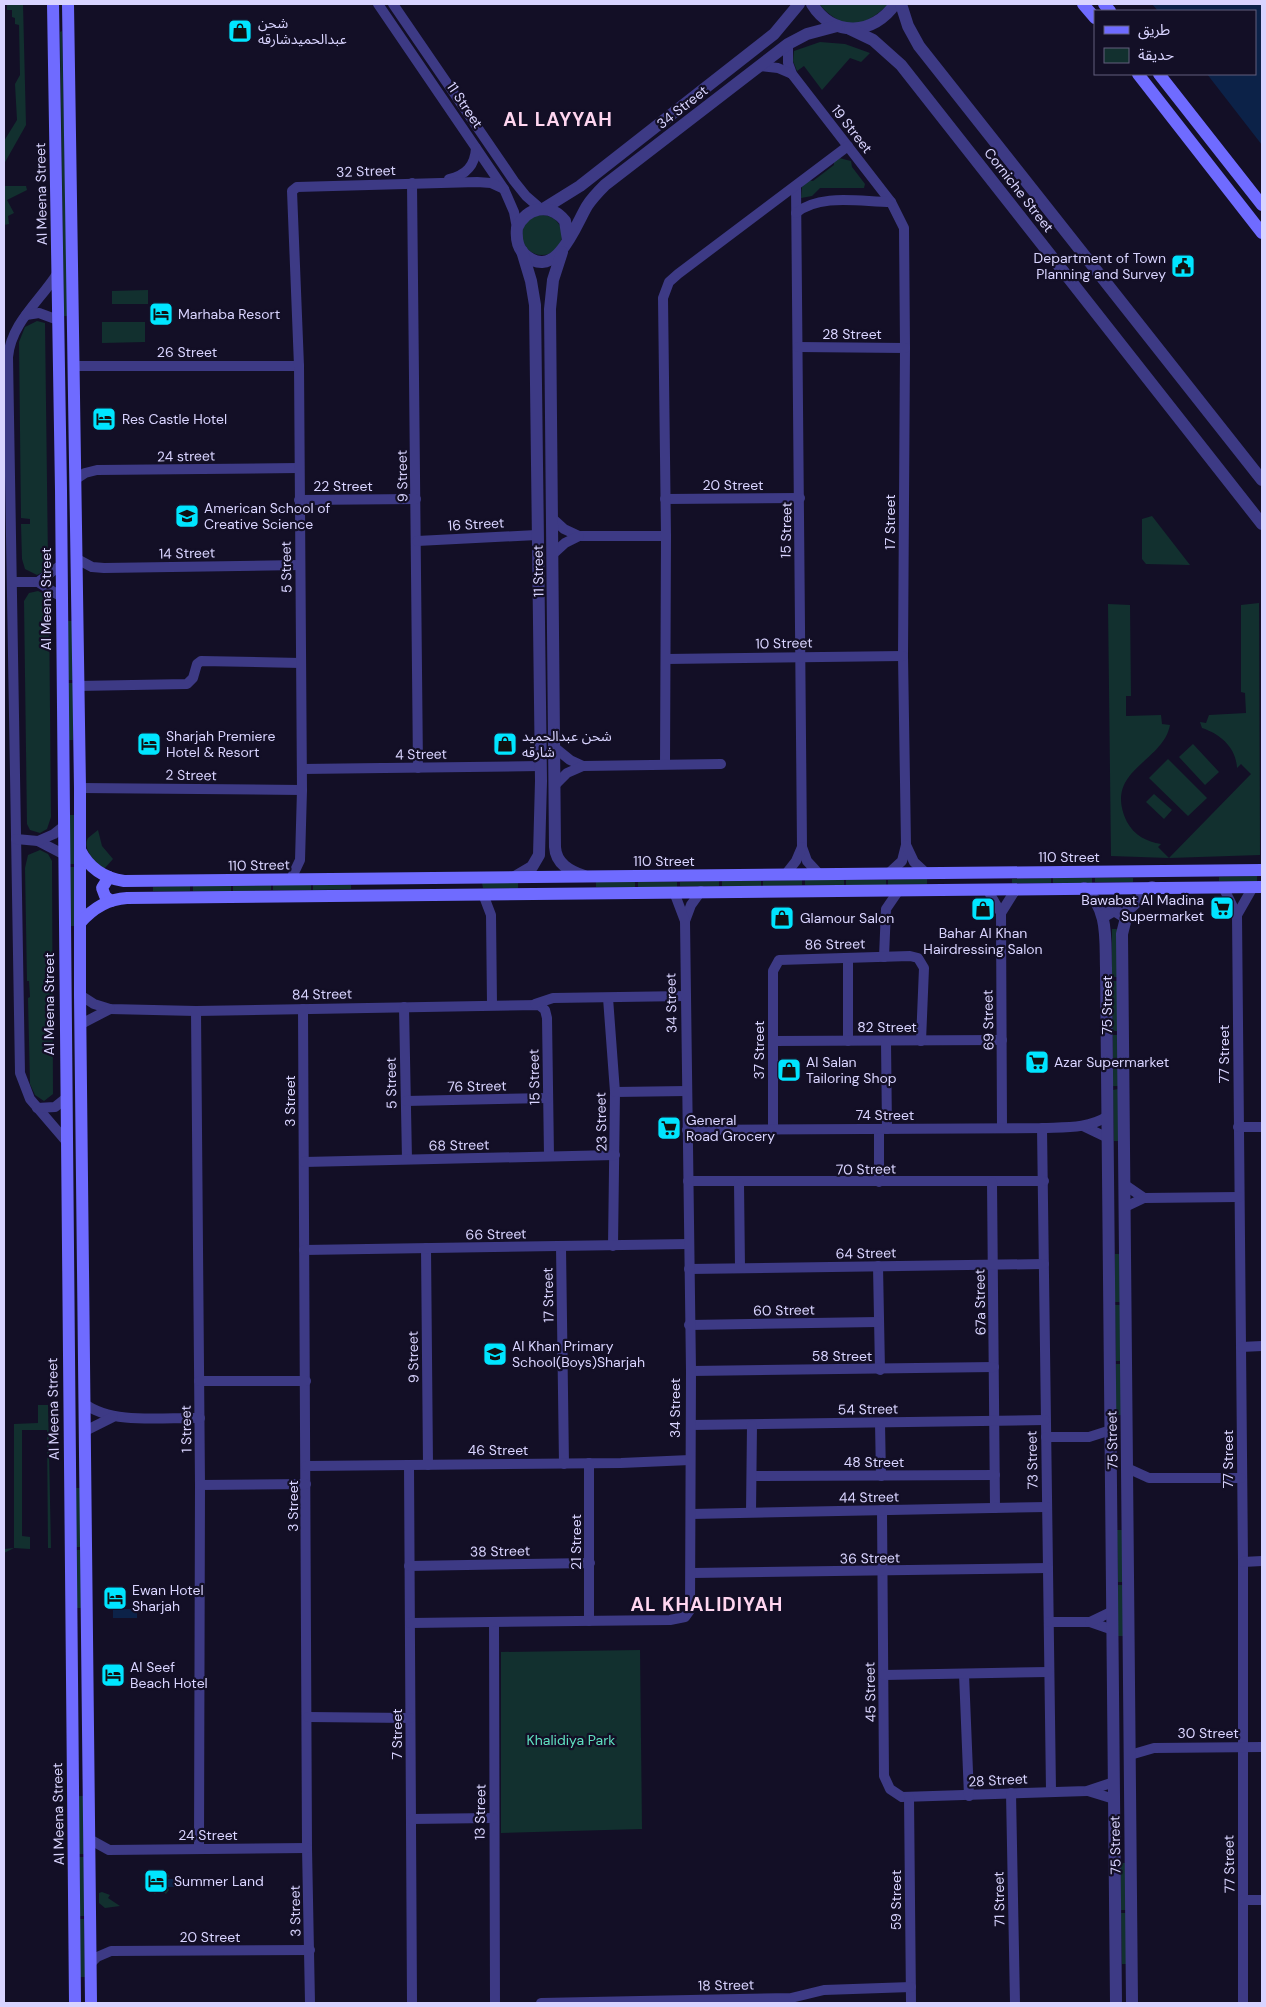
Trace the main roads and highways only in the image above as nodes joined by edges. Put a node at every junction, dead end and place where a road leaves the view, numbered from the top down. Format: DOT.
graph roads {
  1 [pos="53,4"];
  2 [pos="68,4"];
  3 [pos="1083,4"];
  4 [pos="1094,17"];
  5 [pos="1139,75"];
  6 [pos="1160,75"];
  7 [pos="1262,205"];
  8 [pos="1262,233"];
  9 [pos="59,386"];
  10 [pos="75,432"];
  11 [pos="63,748"];
  12 [pos="80,805"];
  13 [pos="79,849"];
  14 [pos="1262,870"];
  15 [pos="1205,871"];
  16 [pos="584,876"];
  17 [pos="109,877"];
  18 [pos="454,878"];
  19 [pos="1167,887"];
  20 [pos="1258,887"];
  21 [pos="562,892"];
  22 [pos="398,894"];
  23 [pos="111,901"];
  24 [pos="80,923"];
  25 [pos="64,998"];
  26 [pos="81,1042"];
  27 [pos="72,1677"];
  28 [pos="89,1714"];
  29 [pos="75,2003"];
  30 [pos="91,2003"];
  1 -- 9 [label="main road, Al Meena Street"];
  2 -- 10 [label="main road"];
  3 -- 4 [label="main road"];
  5 -- 8 [label="main road"];
  6 -- 7 [label="main road"];
  9 -- 10 [label="main road"];
  9 -- 11 [label="main road, Al Meena Street"];
  10 -- 12 [label="main road"];
  11 -- 12 [label="main road"];
  11 -- 25 [label="main road, Al Meena Street"];
  12 -- 13 [label="main road"];
  13 -- 17 [label="main road, 110 Street"];
  13 -- 24 [label="main road"];
  14 -- 15 [label="main road, 110 Street"];
  15 -- 16 [label="main road, 110 Street"];
  15 -- 19 [label="main road"];
  16 -- 18 [label="main road, 110 Street"];
  16 -- 21 [label="main road"];
  17 -- 18 [label="main road, 110 Street"];
  17 -- 23 [label="main road"];
  18 -- 22 [label="main road"];
  19 -- 20 [label="main road"];
  19 -- 21 [label="main road"];
  21 -- 22 [label="main road"];
  22 -- 23 [label="main road"];
  23 -- 24 [label="main road"];
  24 -- 26 [label="main road"];
  25 -- 26 [label="main road"];
  25 -- 27 [label="main road, Al Meena Street"];
  26 -- 28 [label="main road"];
  27 -- 28 [label="main road"];
  27 -- 29 [label="main road, Al Meena Street"];
  28 -- 30 [label="main road"];
}
